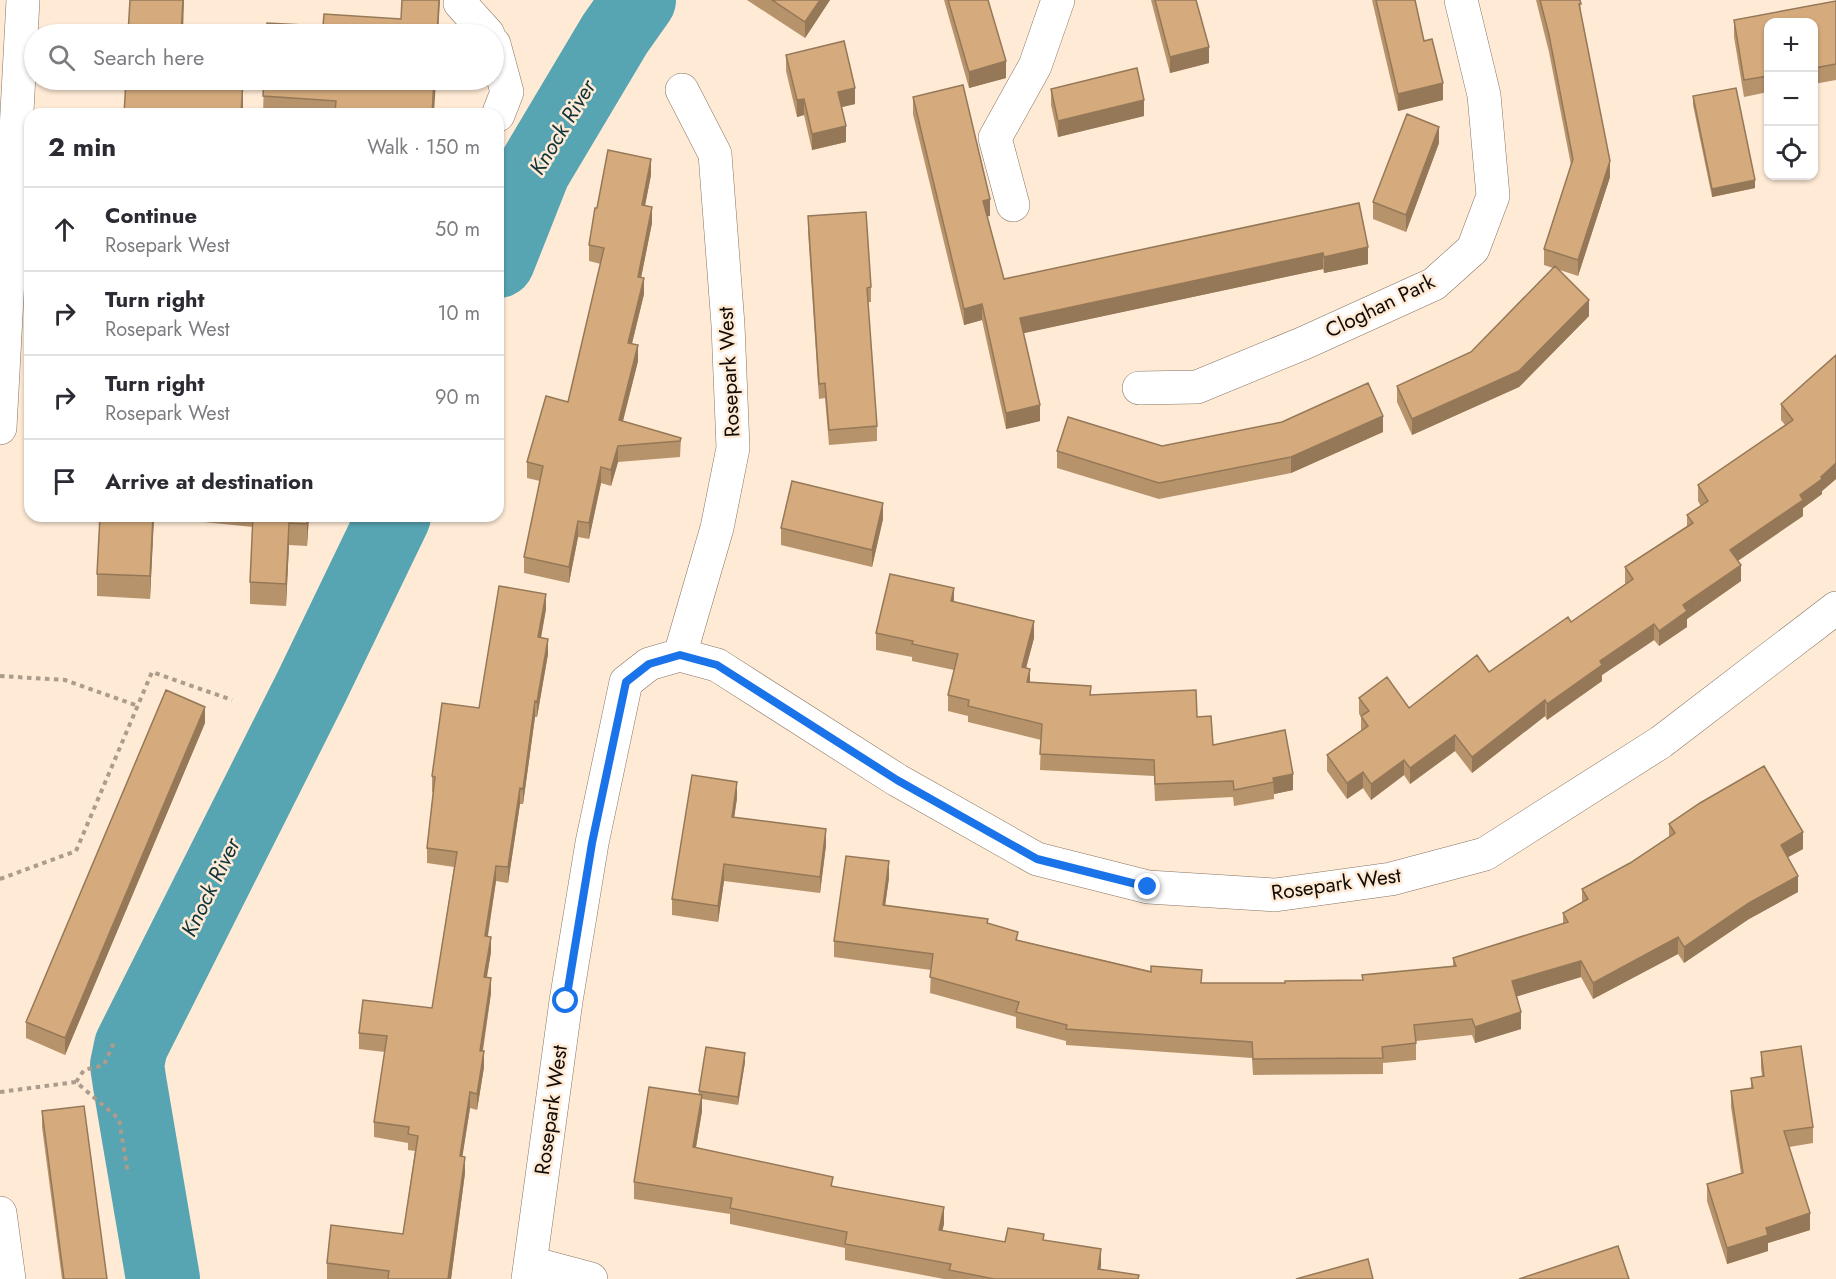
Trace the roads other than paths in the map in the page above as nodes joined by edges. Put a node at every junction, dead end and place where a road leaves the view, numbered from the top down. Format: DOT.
graph roads {
  1 [pos="23,0"];
  2 [pos="460,0"];
  3 [pos="1461,0"];
  4 [pos="1058,2"];
  5 [pos="479,24"];
  6 [pos="504,81"];
  7 [pos="682,90"];
  8 [pos="501,108"];
  9 [pos="1013,205"];
  10 [pos="1140,388"];
  11 [pos="0,428"];
  12 [pos="1834,614"];
  13 [pos="680,655"];
  14 [pos="0,1212"];
  15 [pos="529,1271"];
  16 [pos="9,1279"];
  17 [pos="591,1279"];
  1 -- 11 [label="street"];
  2 -- 5 [label="street"];
  3 -- 10 [label="street, Cloghan Park"];
  4 -- 9 [label="street"];
  6 -- 8 [label="street"];
  7 -- 13 [label="street, Rosepark West"];
  12 -- 13 [label="street, Rosepark West"];
  13 -- 15 [label="street, Rosepark West"];
  14 -- 16 [label="street"];
  15 -- 17 [label="street"];
}
